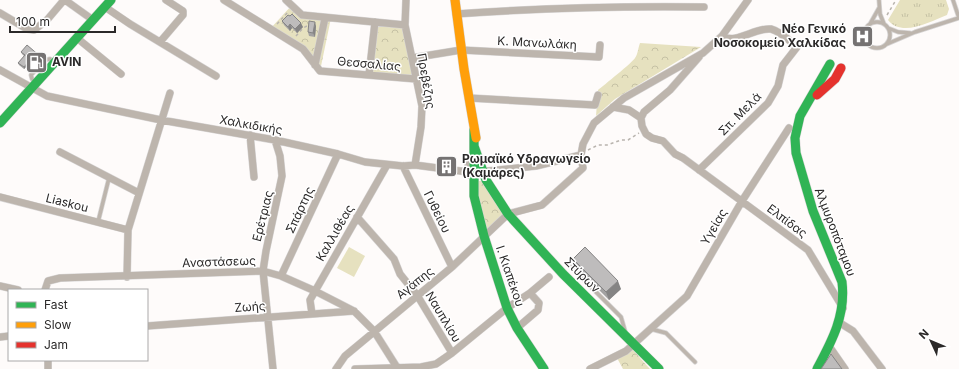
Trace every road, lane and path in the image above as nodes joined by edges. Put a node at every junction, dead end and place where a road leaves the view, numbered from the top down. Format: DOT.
graph roads {
  1 [pos="65,0"];
  2 [pos="166,0"];
  3 [pos="224,0"];
  4 [pos="286,0"];
  5 [pos="406,0"];
  6 [pos="455,0"];
  7 [pos="748,0"];
  8 [pos="879,0"];
  9 [pos="896,0"];
  10 [pos="953,0"];
  11 [pos="108,3"];
  12 [pos="598,3"];
  13 [pos="294,7"];
  14 [pos="704,7"];
  15 [pos="879,7"];
  16 [pos="0,14"];
  17 [pos="456,14"];
  18 [pos="311,16"];
  19 [pos="326,18"];
  20 [pos="959,18"];
  21 [pos="885,19"];
  22 [pos="93,20"];
  23 [pos="375,22"];
  24 [pos="405,25"];
  25 [pos="868,26"];
  26 [pos="886,26"];
  27 [pos="272,30"];
  28 [pos="915,32"];
  29 [pos="722,36"];
  30 [pos="77,38"];
  31 [pos="160,42"];
  32 [pos="292,42"];
  33 [pos="886,44"];
  34 [pos="600,45"];
  35 [pos="461,50"];
  36 [pos="703,53"];
  37 [pos="412,58"];
  38 [pos="50,59"];
  39 [pos="315,65"];
  40 [pos="828,68"];
  41 [pos="841,68"];
  42 [pos="0,70"];
  43 [pos="121,74"];
  44 [pos="369,75"];
  45 [pos="216,76"];
  46 [pos="32,79"];
  47 [pos="416,79"];
  48 [pos="835,79"];
  49 [pos="31,89"];
  50 [pos="170,93"];
  51 [pos="598,95"];
  52 [pos="469,98"];
  53 [pos="810,102"];
  54 [pos="613,107"];
  55 [pos="641,118"];
  56 [pos="161,120"];
  57 [pos="0,123"];
  58 [pos="789,128"];
  59 [pos="644,129"];
  60 [pos="474,130"];
  61 [pos="250,135"];
  62 [pos="275,140"];
  63 [pos="473,150"];
  64 [pos="60,152"];
  65 [pos="581,152"];
  66 [pos="338,154"];
  67 [pos="387,165"];
  68 [pos="415,165"];
  69 [pos="403,166"];
  70 [pos="699,170"];
  71 [pos="468,172"];
  72 [pos="488,172"];
  73 [pos="254,177"];
  74 [pos="110,178"];
  75 [pos="473,182"];
  76 [pos="139,193"];
  77 [pos="493,193"];
  78 [pos="0,197"];
  79 [pos="742,201"];
  80 [pos="508,214"];
  81 [pos="357,217"];
  82 [pos="98,222"];
  83 [pos="128,230"];
  84 [pos="484,236"];
  85 [pos="576,262"];
  86 [pos="452,267"];
  87 [pos="571,267"];
  88 [pos="263,271"];
  89 [pos="563,274"];
  90 [pos="281,276"];
  91 [pos="127,277"];
  92 [pos="549,277"];
  93 [pos="0,286"];
  94 [pos="14,289"];
  95 [pos="45,289"];
  96 [pos="315,291"];
  97 [pos="530,292"];
  98 [pos="417,295"];
  99 [pos="507,308"];
  100 [pos="843,308"];
  101 [pos="354,311"];
  102 [pos="312,314"];
  103 [pos="269,317"];
  104 [pos="840,323"];
  105 [pos="148,326"];
  106 [pos="517,328"];
  107 [pos="650,328"];
  108 [pos="374,331"];
  109 [pos="625,334"];
  110 [pos="635,343"];
  111 [pos="829,346"];
  112 [pos="452,353"];
  113 [pos="695,362"];
  114 [pos="398,368"];
  115 [pos="273,369"];
  116 [pos="336,369"];
  117 [pos="355,369"];
  118 [pos="544,369"];
  119 [pos="590,369"];
  120 [pos="659,369"];
  121 [pos="817,369"];
  122 [pos="845,369"];
  123 [pos="882,369"];
  1 -- 16 [label="street"];
  1 -- 22 [label="street"];
  2 -- 31 [label="street"];
  3 -- 27 [label="street"];
  4 -- 13 [label="street"];
  5 -- 24 [label="street, Πρεβέζης"];
  6 -- 17 [label="street, Στύρων"];
  7 -- 29 [label="street"];
  8 -- 15 [label="lane"];
  9 -- 21 [label="path"];
  10 -- 20 [label="lane"];
  11 -- 22 [label="street"];
  11 -- 31 [label="street"];
  12 -- 14 [label="street"];
  12 -- 17 [label="street"];
  13 -- 18 [label="street"];
  13 -- 27 [label="path"];
  15 -- 25 [label="lane"];
  15 -- 26 [label="lane"];
  17 -- 35 [label="street, Στύρων"];
  18 -- 19 [label="street"];
  18 -- 32 [label="path"];
  19 -- 23 [label="street"];
  19 -- 39 [label="street"];
  20 -- 28 [label="lane"];
  22 -- 30 [label="street"];
  23 -- 24 [label="street"];
  23 -- 44 [label="street"];
  24 -- 37 [label="street, Πρεβέζης"];
  25 -- 26 [label="lane"];
  25 -- 33 [label="lane"];
  26 -- 28 [label="lane"];
  26 -- 33 [label="lane"];
  27 -- 32 [label="street"];
  28 -- 33 [label="lane"];
  29 -- 36 [label="street"];
  29 -- 70 [label="street, Σπ. Μελά"];
  30 -- 43 [label="street"];
  30 -- 49 [label="street"];
  31 -- 45 [label="street"];
  32 -- 39 [label="street"];
  34 -- 35 [label="street, Κ. Μανωλάκη"];
  35 -- 37 [label="street"];
  35 -- 52 [label="street, Στύρων"];
  36 -- 54 [label="street"];
  36 -- 55 [label="street"];
  37 -- 47 [label="street, Πρεβέζης"];
  38 -- 46 [label="lane"];
  39 -- 44 [label="street, Θεσσαλίας"];
  40 -- 48 [label="street"];
  40 -- 53 [label="street"];
  41 -- 48 [label="street"];
  42 -- 49 [label="street, Χαλκιδικής"];
  44 -- 47 [label="street, Θεσσαλίας"];
  47 -- 68 [label="street, Πρεβέζης"];
  48 -- 53 [label="street"];
  49 -- 56 [label="street, Χαλκιδικής"];
  49 -- 57 [label="street"];
  50 -- 56 [label="street"];
  51 -- 52 [label="street"];
  52 -- 60 [label="street, Στύρων"];
  53 -- 100 [label="street, Αλμυροπόταμου"];
  54 -- 55 [label="street"];
  54 -- 65 [label="street"];
  55 -- 59 [label="street"];
  56 -- 61 [label="street, Χαλκιδικής"];
  56 -- 76 [label="street"];
  58 -- 79 [label="street, Υγείας"];
  59 -- 65 [label="path"];
  59 -- 70 [label="street, Ελπίδας"];
  60 -- 63 [label="street, Στύρων"];
  60 -- 72 [label="street, Στύρων"];
  61 -- 62 [label="street, Χαλκιδικής"];
  61 -- 73 [label="street"];
  62 -- 66 [label="street, Χαλκιδικής"];
  62 -- 88 [label="street, Ερέτριας"];
  63 -- 71 [label="street"];
  63 -- 75 [label="street, Ι. Κιαπέκου"];
  63 -- 77 [label="street, Στύρων"];
  64 -- 74 [label="street"];
  65 -- 72 [label="street"];
  65 -- 80 [label="street"];
  66 -- 67 [label="street, Χαλκιδικής"];
  66 -- 90 [label="street, Σπάρτης"];
  67 -- 69 [label="street, Χαλκιδικής"];
  67 -- 81 [label="street, Καλλιθέας"];
  68 -- 69 [label="street, Χαλκιδικής"];
  68 -- 71 [label="street, Χαλκιδικής"];
  69 -- 86 [label="street, Γυθείου"];
  70 -- 79 [label="street, Ελπίδας"];
  71 -- 75 [label="street, Ι. Κιαπέκου"];
  72 -- 77 [label="street, Στύρων"];
  74 -- 76 [label="street"];
  74 -- 82 [label="lane"];
  75 -- 84 [label="street, Ι. Κιαπέκου"];
  76 -- 83 [label="street"];
  77 -- 80 [label="street, Στύρων"];
  78 -- 82 [label="street, Liaskou"];
  79 -- 100 [label="street, Ελπίδας"];
  79 -- 107 [label="street, Υγείας"];
  80 -- 84 [label="street, Αγάπης"];
  80 -- 89 [label="street, Στύρων"];
  81 -- 96 [label="street, Καλλιθέας"];
  81 -- 98 [label="street, Ναυπλίου"];
  82 -- 83 [label="street, Liaskou"];
  83 -- 91 [label="street"];
  84 -- 86 [label="street, Αγάπης"];
  84 -- 99 [label="street, Ι. Κιαπέκου"];
  85 -- 87 [label="lane"];
  86 -- 98 [label="street, Αγάπης"];
  87 -- 89 [label="lane"];
  87 -- 109 [label="lane"];
  88 -- 90 [label="street, Αναστάσεως"];
  88 -- 91 [label="street, Αναστάσεως"];
  88 -- 103 [label="street, Ερέτριας"];
  89 -- 109 [label="street, Στύρων"];
  90 -- 96 [label="street, Αναστάσεως"];
  91 -- 95 [label="street, Αναστάσεως"];
  92 -- 97 [label="street"];
  93 -- 94 [label="street"];
  96 -- 101 [label="street, Αναστάσεως"];
  96 -- 102 [label="street, Καλλιθέας"];
  97 -- 99 [label="street"];
  97 -- 106 [label="street"];
  98 -- 108 [label="street, Αγάπης"];
  98 -- 112 [label="street, Ναυπλίου"];
  99 -- 106 [label="street, Ι. Κιαπέκου"];
  99 -- 112 [label="street"];
  100 -- 104 [label="street, Αλμυροπόταμου"];
  101 -- 102 [label="street, Ζωής"];
  101 -- 108 [label="street, Αναστάσεως"];
  102 -- 103 [label="street, Ζωής"];
  103 -- 105 [label="street, Ζωής"];
  103 -- 115 [label="street, Ερέτριας"];
  104 -- 111 [label="street, Αλμυροπόταμου"];
  104 -- 123 [label="street"];
  106 -- 118 [label="street, Ι. Κιαπέκου"];
  107 -- 110 [label="street, Υγείας"];
  107 -- 113 [label="lane"];
  108 -- 114 [label="street, Αναστάσεως"];
  108 -- 116 [label="street, Αγάπης"];
  109 -- 110 [label="street, Στύρων"];
  110 -- 119 [label="street, Υγείας"];
  110 -- 120 [label="street, Στύρων"];
  111 -- 121 [label="street, Αλμυροπόταμου"];
  111 -- 122 [label="street"];
  112 -- 114 [label="street"];
  114 -- 117 [label="street"];
}
